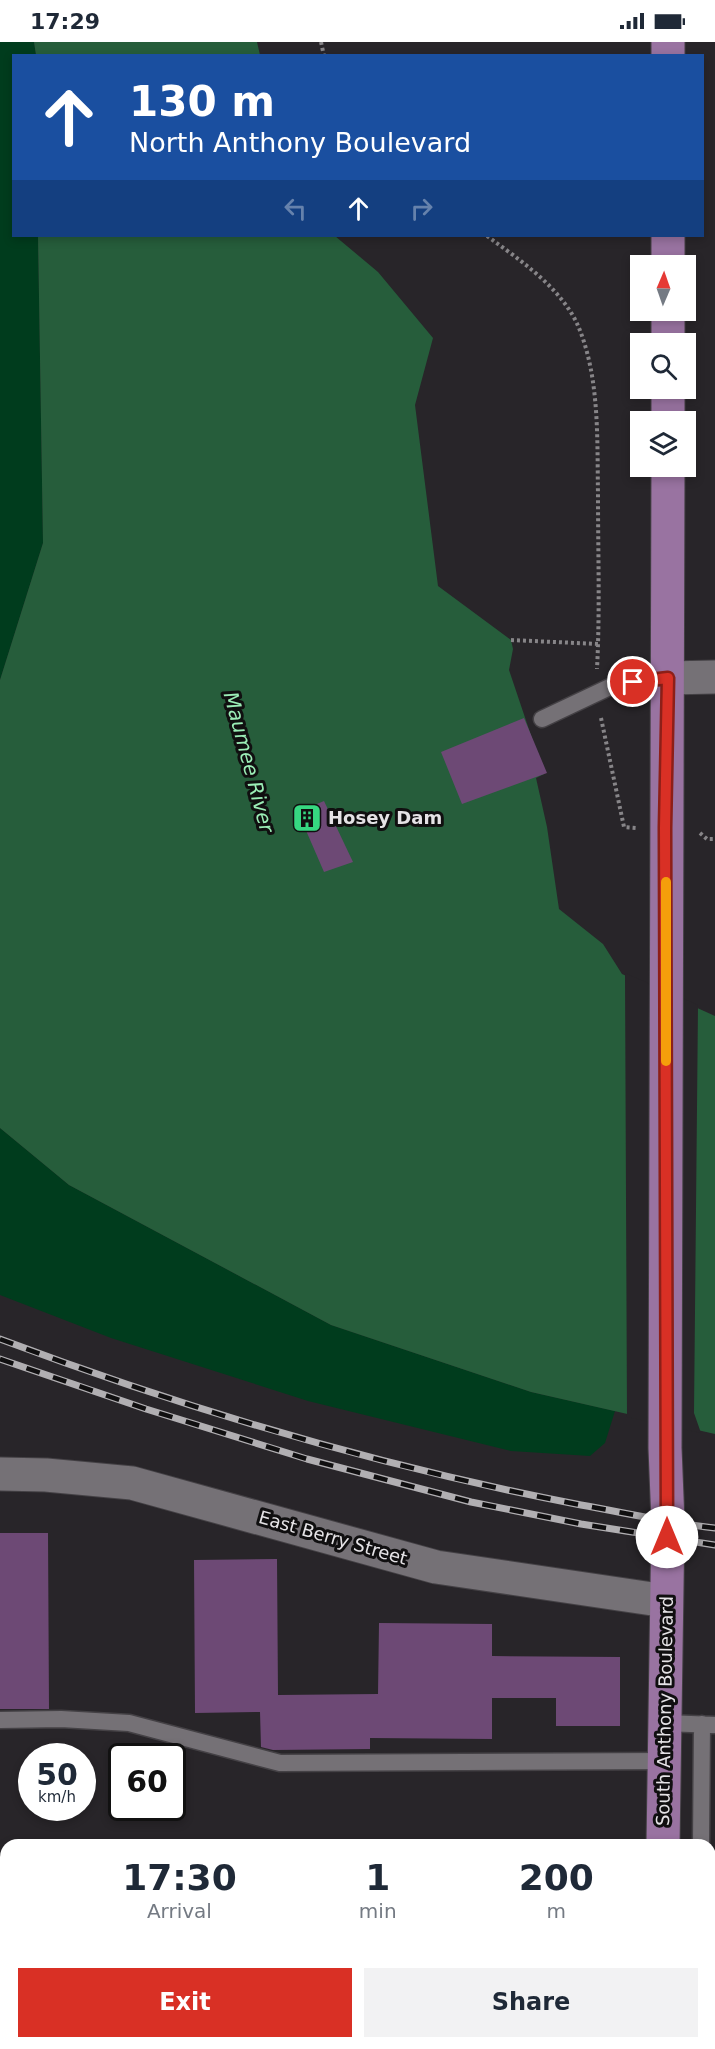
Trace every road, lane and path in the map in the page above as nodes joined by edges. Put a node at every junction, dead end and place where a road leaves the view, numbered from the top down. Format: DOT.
graph roads {
  1 [pos="488,237"];
  2 [pos="668,237"];
  3 [pos="668,255"];
  4 [pos="668,477"];
  5 [pos="511,640"];
  6 [pos="598,644"];
  7 [pos="597,677"];
  8 [pos="715,677"];
  9 [pos="668,678"];
  10 [pos="598,707"];
  11 [pos="542,719"];
  12 [pos="638,828"];
  13 [pos="0,1474"];
  14 [pos="666,1601"];
  15 [pos="0,1720"];
  16 [pos="666,1723"];
  17 [pos="709,1724"];
  18 [pos="664,1761"];
  19 [pos="705,1836"];
  20 [pos="663,1839"];
  1 -- 6 [label="path"];
  2 -- 3 [label="main road"];
  4 -- 9 [label="main road, South Anthony Boulevard"];
  5 -- 6 [label="path"];
  6 -- 7 [label="path"];
  8 -- 9 [label="street"];
  9 -- 11 [label="lane"];
  9 -- 14 [label="main road, South Anthony Boulevard"];
  10 -- 12 [label="path"];
  13 -- 14 [label="street, East Berry Street"];
  14 -- 16 [label="main road, South Anthony Boulevard"];
  15 -- 18 [label="lane"];
  16 -- 17 [label="lane"];
  16 -- 18 [label="main road, South Anthony Boulevard"];
  17 -- 19 [label="lane"];
  18 -- 20 [label="main road, South Anthony Boulevard"];
}
